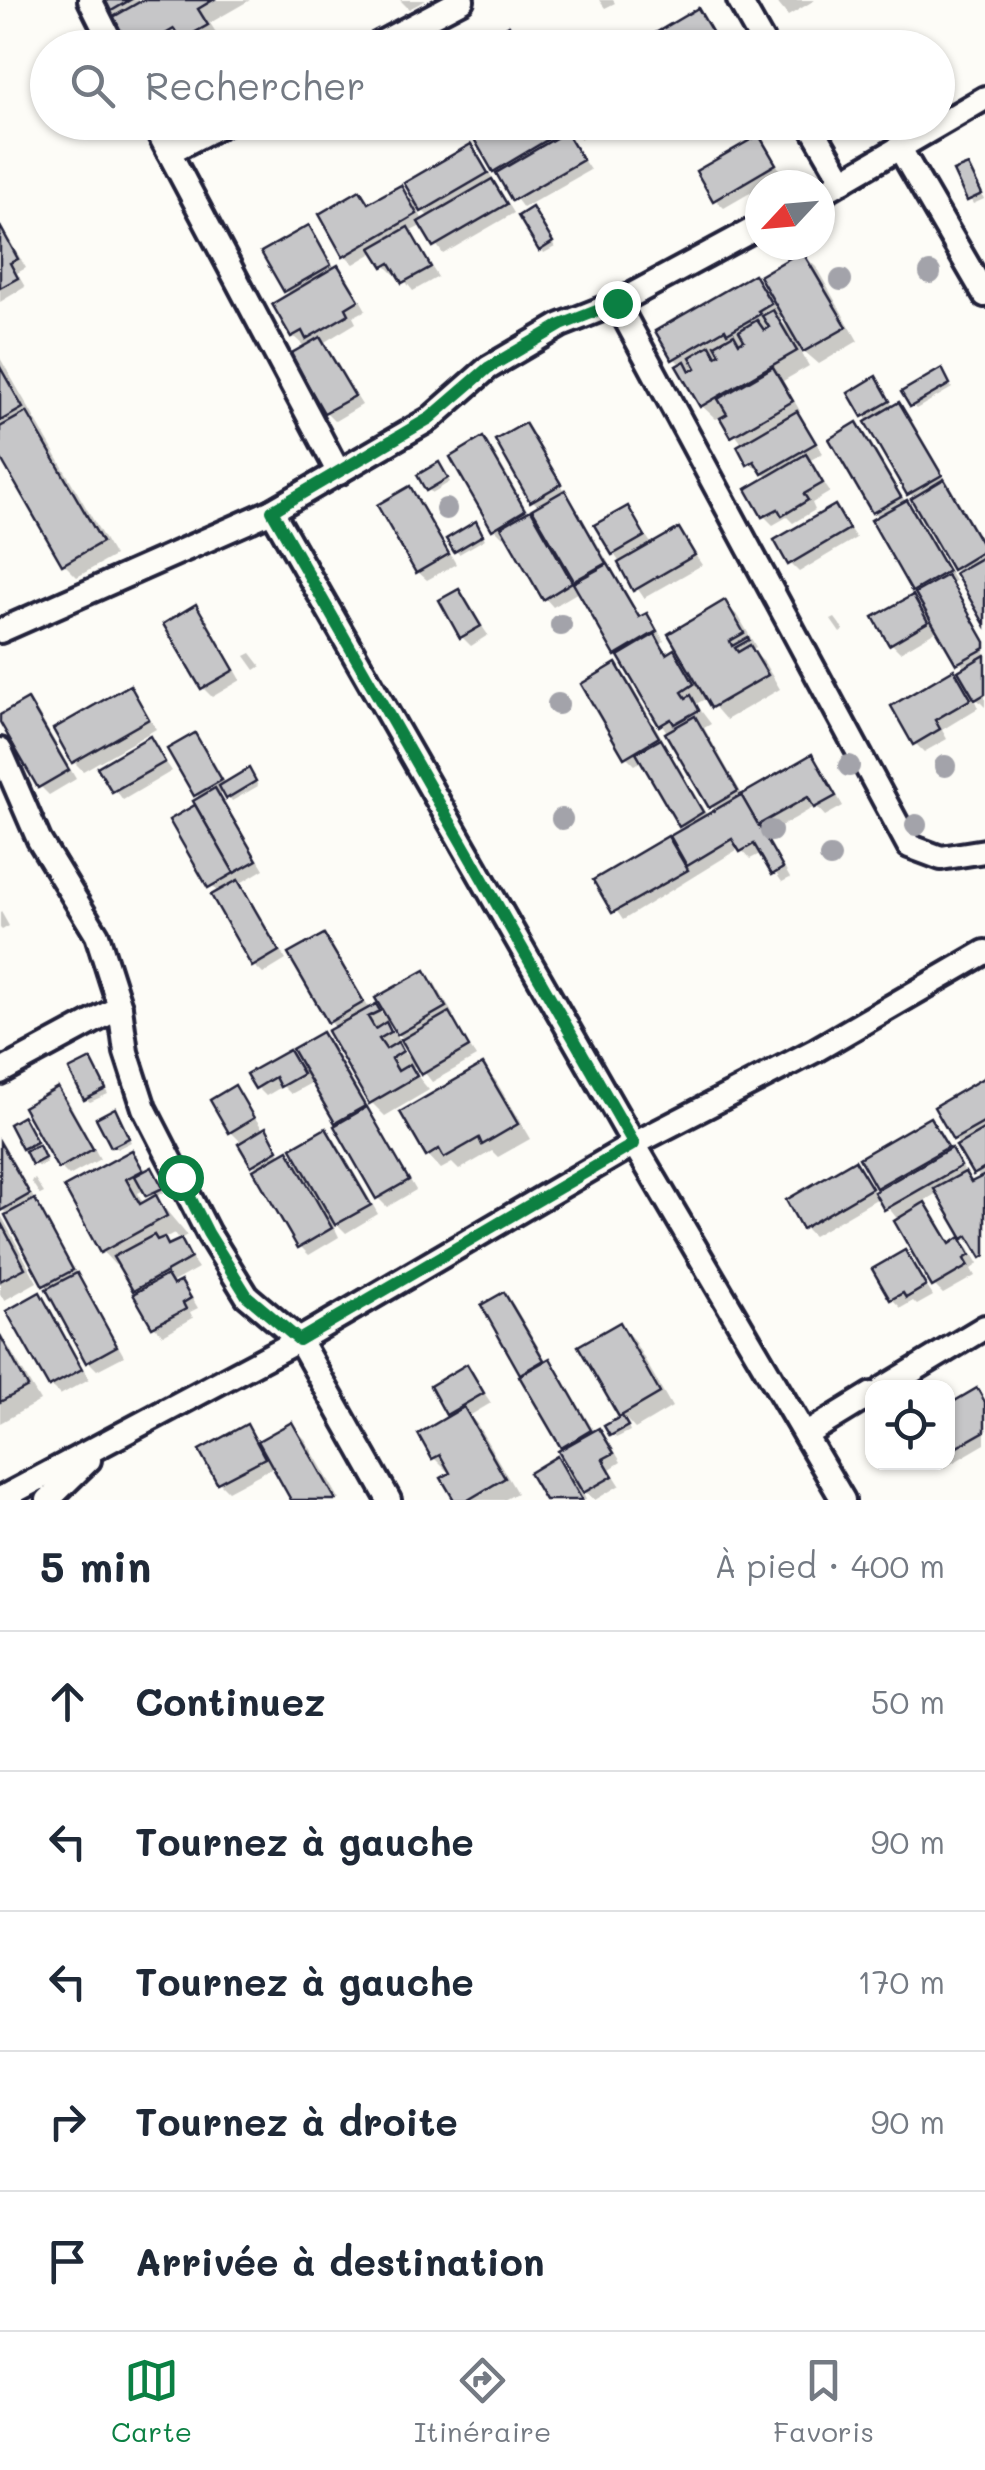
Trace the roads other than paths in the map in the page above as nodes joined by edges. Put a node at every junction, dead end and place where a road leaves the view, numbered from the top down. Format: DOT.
graph roads {
  1 [pos="90,0"];
  2 [pos="462,0"];
  3 [pos="739,0"];
  4 [pos="105,30"];
  5 [pos="405,30"];
  6 [pos="756,30"];
  7 [pos="985,98"];
  8 [pos="955,115"];
  9 [pos="163,140"];
  10 [pos="192,140"];
  11 [pos="819,140"];
  12 [pos="913,140"];
  13 [pos="899,148"];
  14 [pos="169,152"];
  15 [pos="843,181"];
  16 [pos="835,186"];
  17 [pos="745,234"];
  18 [pos="985,295"];
  19 [pos="617,303"];
  20 [pos="339,473"];
  21 [pos="272,511"];
  22 [pos="0,631"];
  23 [pos="0,750"];
  24 [pos="985,850"];
  25 [pos="985,952"];
  26 [pos="120,1007"];
  27 [pos="0,1072"];
  28 [pos="634,1144"];
  29 [pos="985,1327"];
  30 [pos="299,1340"];
  31 [pos="897,1380"];
  32 [pos="865,1398"];
  33 [pos="805,1435"];
  34 [pos="106,1443"];
  35 [pos="0,1499"];
  36 [pos="48,1500"];
  37 [pos="389,1500"];
  38 [pos="843,1500"];
  1 -- 4 [label="street"];
  2 -- 5 [label="street"];
  3 -- 6 [label="street"];
  7 -- 8 [label="street"];
  9 -- 14 [label="street"];
  10 -- 14 [label="street"];
  11 -- 15 [label="street"];
  12 -- 13 [label="street"];
  13 -- 15 [label="street"];
  13 -- 18 [label="street"];
  14 -- 20 [label="street"];
  15 -- 16 [label="street"];
  17 -- 19 [label="street"];
  19 -- 20 [label="street"];
  19 -- 24 [label="street"];
  20 -- 21 [label="street"];
  21 -- 22 [label="street"];
  21 -- 28 [label="street"];
  23 -- 26 [label="street"];
  25 -- 28 [label="street"];
  26 -- 27 [label="street"];
  26 -- 30 [label="street"];
  28 -- 30 [label="street"];
  28 -- 33 [label="street"];
  29 -- 31 [label="street"];
  30 -- 34 [label="street"];
  30 -- 37 [label="street"];
  32 -- 33 [label="street"];
  33 -- 38 [label="street"];
  34 -- 35 [label="street"];
  34 -- 36 [label="street"];
}
